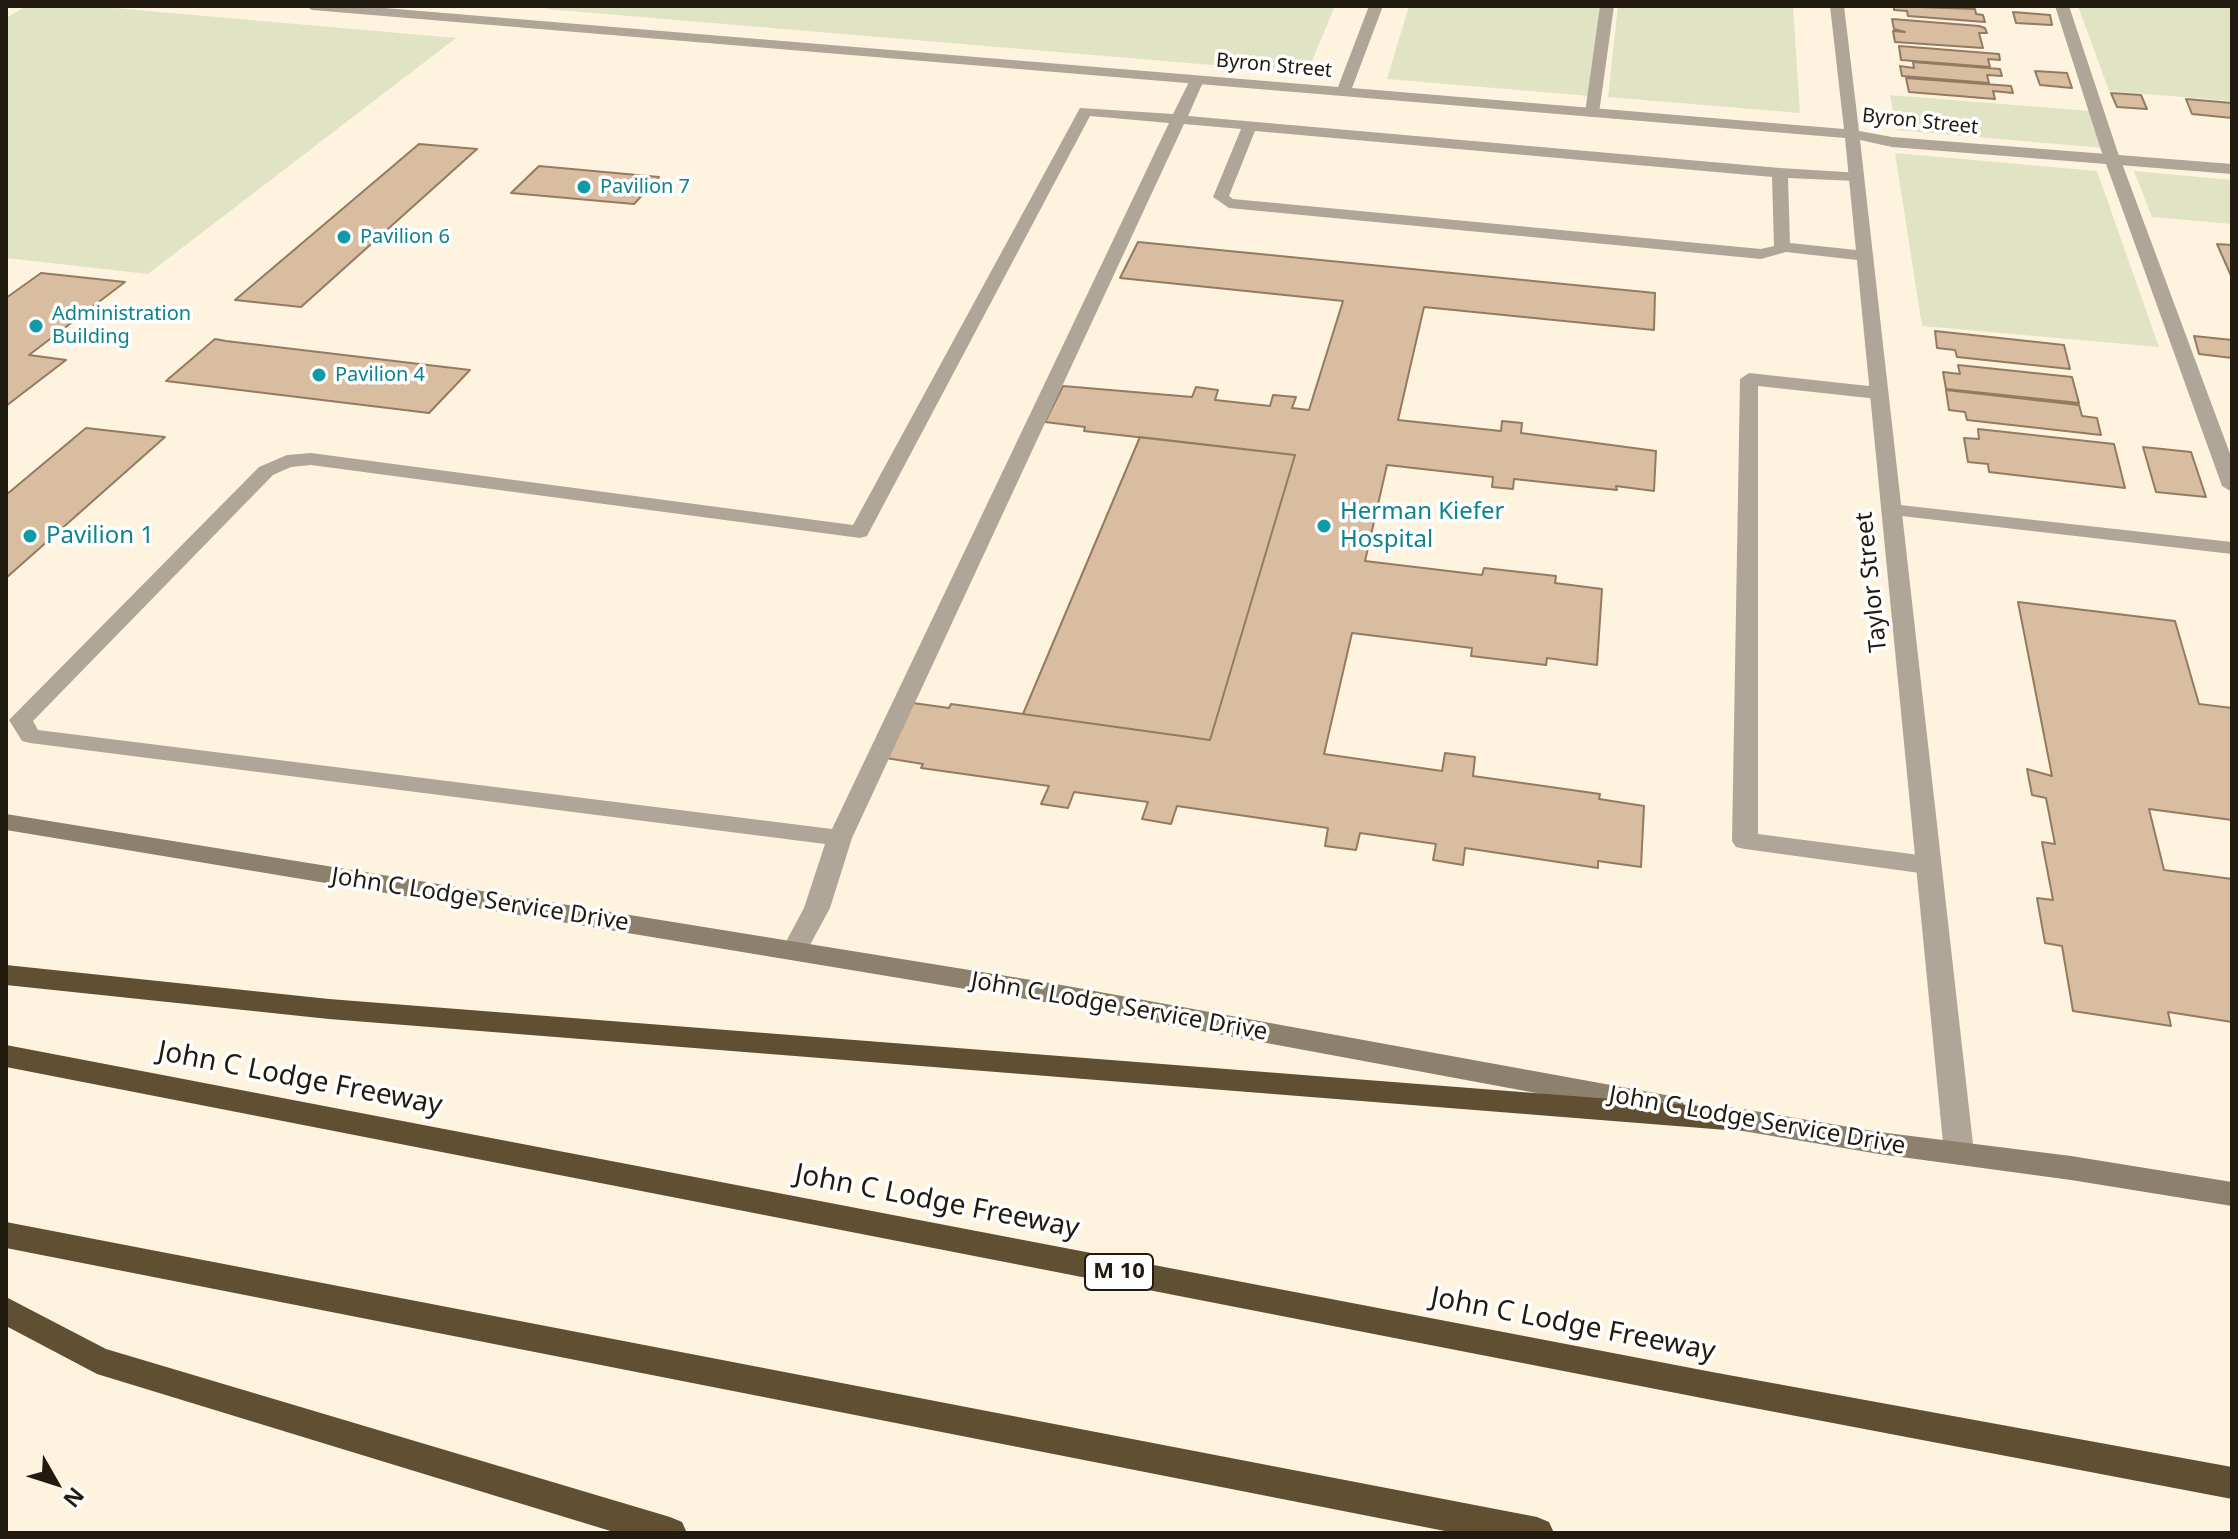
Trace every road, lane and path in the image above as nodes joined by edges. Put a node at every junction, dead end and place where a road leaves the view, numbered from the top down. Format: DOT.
graph roads {
  1 [pos="312,6"];
  2 [pos="508,6"];
  3 [pos="1376,6"];
  4 [pos="1607,6"];
  5 [pos="1837,6"];
  6 [pos="2062,6"];
  7 [pos="329,7"];
  8 [pos="489,21"];
  9 [pos="1197,80"];
  10 [pos="1343,92"];
  11 [pos="1592,113"];
  12 [pos="1179,119"];
  13 [pos="1250,125"];
  14 [pos="1852,134"];
  15 [pos="2114,160"];
  16 [pos="2232,169"];
  17 [pos="1780,173"];
  18 [pos="1855,176"];
  19 [pos="1782,247"];
  20 [pos="1866,256"];
  21 [pos="1878,393"];
  22 [pos="2232,486"];
  23 [pos="1891,510"];
  24 [pos="2232,548"];
  25 [pos="11,723"];
  26 [pos="6,822"];
  27 [pos="840,838"];
  28 [pos="1927,865"];
  29 [pos="794,951"];
  30 [pos="6,975"];
  31 [pos="6,1056"];
  32 [pos="1739,1120"];
  33 [pos="1959,1153"];
  34 [pos="2232,1194"];
  35 [pos="6,1235"];
  36 [pos="6,1310"];
  37 [pos="2232,1483"];
  38 [pos="670,1533"];
  39 [pos="1537,1533"];
  1 -- 7 [label="street, Byron Street"];
  2 -- 8 [label="street"];
  3 -- 10 [label="street"];
  4 -- 11 [label="street"];
  5 -- 14 [label="street, Taylor Street"];
  6 -- 15 [label="street"];
  7 -- 8 [label="street, Byron Street"];
  8 -- 9 [label="street, Byron Street"];
  9 -- 10 [label="street, Byron Street"];
  9 -- 12 [label="street"];
  10 -- 11 [label="street, Byron Street"];
  11 -- 14 [label="street, Byron Street"];
  12 -- 13 [label="street"];
  12 -- 25 [label="street"];
  12 -- 27 [label="street"];
  13 -- 17 [label="street"];
  13 -- 19 [label="street"];
  14 -- 15 [label="street, Byron Street"];
  14 -- 18 [label="street, Taylor Street"];
  15 -- 16 [label="street, Byron Street"];
  15 -- 22 [label="street"];
  17 -- 18 [label="street"];
  17 -- 19 [label="street"];
  18 -- 20 [label="street, Taylor Street"];
  19 -- 20 [label="street"];
  20 -- 21 [label="street, Taylor Street"];
  21 -- 23 [label="street, Taylor Street"];
  21 -- 28 [label="street"];
  23 -- 24 [label="street"];
  23 -- 28 [label="street, Taylor Street"];
  25 -- 27 [label="street"];
  26 -- 29 [label="main road, John C Lodge Service Drive"];
  27 -- 29 [label="street"];
  28 -- 33 [label="street, Taylor Street"];
  29 -- 32 [label="main road, John C Lodge Service Drive"];
  30 -- 32 [label="highway"];
  31 -- 37 [label="highway, John C Lodge Freeway / M 10"];
  32 -- 33 [label="main road, John C Lodge Service Drive"];
  33 -- 34 [label="main road, John C Lodge Service Drive"];
  35 -- 39 [label="highway"];
  36 -- 38 [label="highway"];
}
